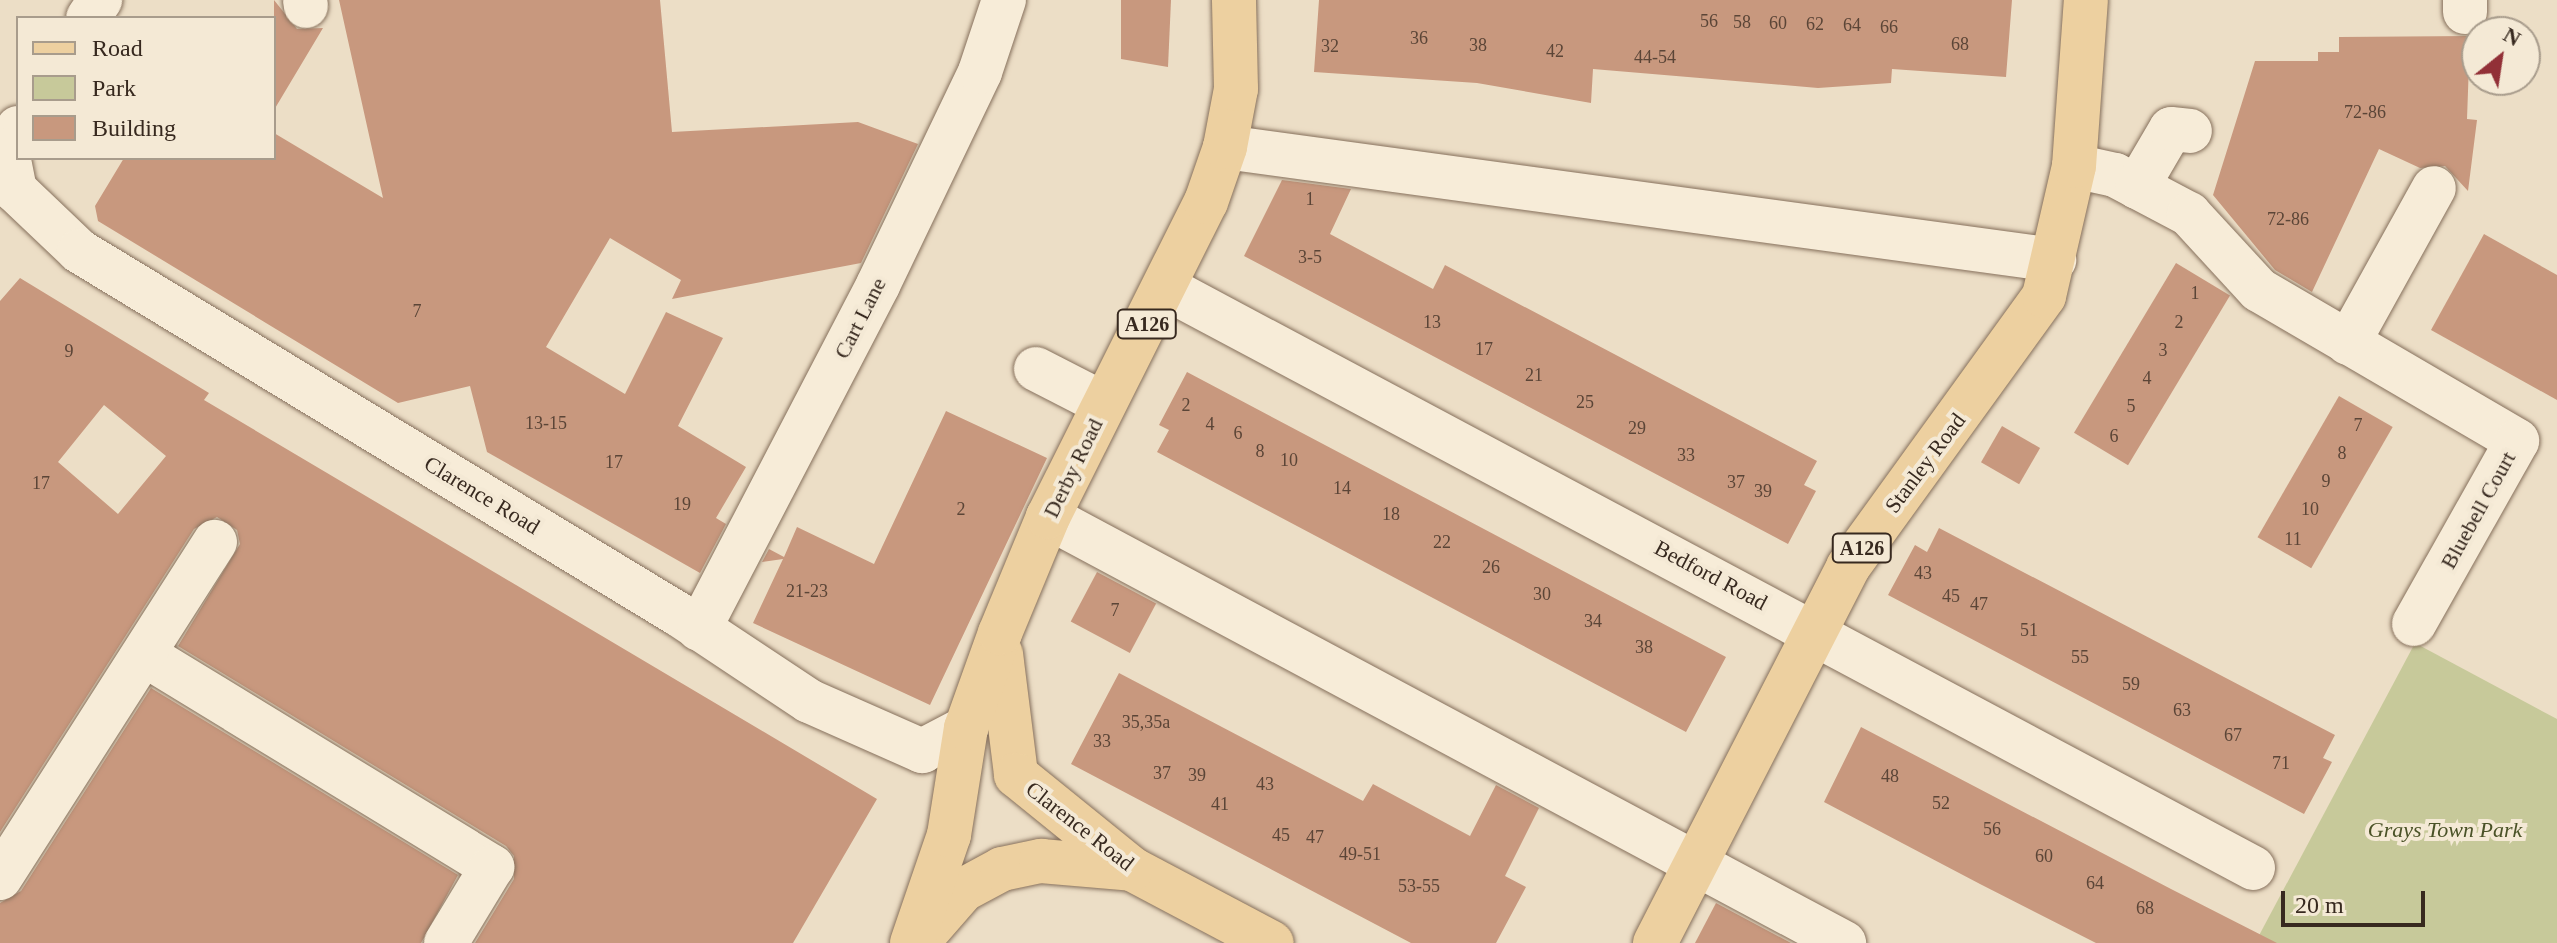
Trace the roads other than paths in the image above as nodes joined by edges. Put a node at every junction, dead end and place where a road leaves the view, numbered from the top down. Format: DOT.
graph roads {
  1 [pos="1004,0"];
  2 [pos="1234,0"];
  3 [pos="2086,0"];
  4 [pos="2190,131"];
  5 [pos="16,132"];
  6 [pos="1225,147"];
  7 [pos="2074,166"];
  8 [pos="2137,187"];
  9 [pos="2434,188"];
  10 [pos="2054,260"];
  11 [pos="1166,288"];
  12 [pos="2348,343"];
  13 [pos="1036,369"];
  14 [pos="1104,404"];
  15 [pos="1048,517"];
  16 [pos="215,542"];
  17 [pos="2414,624"];
  18 [pos="699,629"];
  19 [pos="1814,629"];
  20 [pos="1000,633"];
  21 [pos="145,655"];
  22 [pos="966,728"];
  23 [pos="1696,862"];
  24 [pos="2253,868"];
  25 [pos="1132,869"];
  26 [pos="0,878"];
  27 [pos="446,943"];
  28 [pos="914,943"];
  29 [pos="1272,943"];
  30 [pos="1655,943"];
  31 [pos="1844,943"];
  1 -- 18 [label="street, Cart Lane"];
  2 -- 6 [label="main road, Derby Road / A126"];
  3 -- 7 [label="main road, Stanley Road / A126"];
  4 -- 8 [label="street"];
  5 -- 18 [label="street, Clarence Road"];
  6 -- 10 [label="street"];
  6 -- 11 [label="main road, Derby Road / A126"];
  7 -- 8 [label="street, Bluebell Court"];
  7 -- 10 [label="main road, Stanley Road / A126"];
  8 -- 12 [label="street, Bluebell Court"];
  9 -- 12 [label="street"];
  10 -- 19 [label="main road, Stanley Road / A126"];
  11 -- 14 [label="main road, Derby Road / A126"];
  11 -- 19 [label="street, Bedford Road"];
  12 -- 17 [label="street, Bluebell Court"];
  13 -- 14 [label="street"];
  14 -- 15 [label="main road, Derby Road / A126"];
  15 -- 20 [label="main road, Derby Road / A126"];
  15 -- 23 [label="street"];
  16 -- 21 [label="street"];
  18 -- 22 [label="street, Clarence Road"];
  19 -- 23 [label="main road, Stanley Road / A126"];
  19 -- 24 [label="street, Bedford Road"];
  20 -- 22 [label="main road, Derby Road"];
  20 -- 25 [label="main road, Clarence Road / A126"];
  21 -- 26 [label="street"];
  21 -- 27 [label="street"];
  22 -- 28 [label="main road, Derby Road"];
  23 -- 30 [label="main road, Stanley Road / A126"];
  23 -- 31 [label="street"];
  25 -- 28 [label="main road, Derby Road"];
  25 -- 29 [label="main road, Clarence Road / A126"];
}
